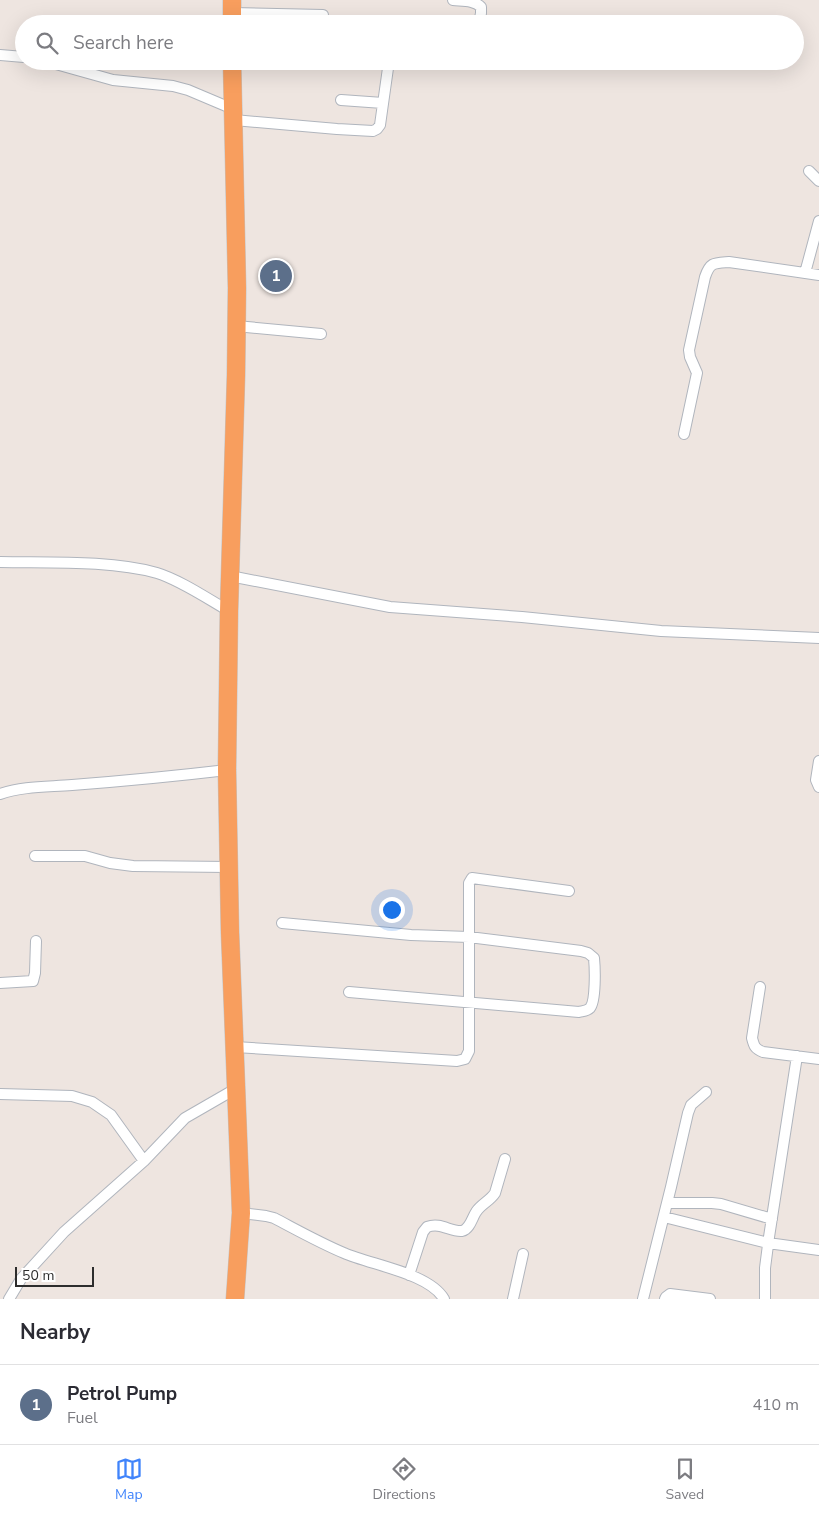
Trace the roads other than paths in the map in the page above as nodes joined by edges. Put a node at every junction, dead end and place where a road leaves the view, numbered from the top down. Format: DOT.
graph roads {
  1 [pos="453,0"];
  2 [pos="232,12"];
  3 [pos="323,15"];
  4 [pos="480,15"];
  5 [pos="0,55"];
  6 [pos="15,56"];
  7 [pos="77,70"];
  8 [pos="232,70"];
  9 [pos="388,70"];
  10 [pos="340,100"];
  11 [pos="383,103"];
  12 [pos="233,115"];
  13 [pos="809,171"];
  14 [pos="819,181"];
  15 [pos="819,220"];
  16 [pos="805,273"];
  17 [pos="819,275"];
  18 [pos="236,326"];
  19 [pos="321,334"];
  20 [pos="684,434"];
  21 [pos="0,562"];
  22 [pos="230,576"];
  23 [pos="229,611"];
  24 [pos="819,638"];
  25 [pos="819,761"];
  26 [pos="227,770"];
  27 [pos="819,787"];
  28 [pos="0,794"];
  29 [pos="35,856"];
  30 [pos="230,866"];
  31 [pos="569,891"];
  32 [pos="282,924"];
  33 [pos="470,937"];
  34 [pos="36,941"];
  35 [pos="0,983"];
  36 [pos="760,987"];
  37 [pos="349,992"];
  38 [pos="469,1002"];
  39 [pos="235,1047"];
  40 [pos="797,1056"];
  41 [pos="819,1059"];
  42 [pos="237,1088"];
  43 [pos="706,1092"];
  44 [pos="0,1094"];
  45 [pos="505,1159"];
  46 [pos="144,1162"];
  47 [pos="667,1203"];
  48 [pos="241,1213"];
  49 [pos="664,1216"];
  50 [pos="772,1219"];
  51 [pos="768,1243"];
  52 [pos="819,1250"];
  53 [pos="523,1254"];
  54 [pos="409,1275"];
  55 [pos="446,1298"];
  56 [pos="9,1299"];
  57 [pos="235,1299"];
  58 [pos="513,1299"];
  59 [pos="643,1299"];
  60 [pos="665,1299"];
  61 [pos="710,1299"];
  62 [pos="765,1299"];
  1 -- 4 [label="street"];
  2 -- 3 [label="street"];
  5 -- 6 [label="street"];
  7 -- 12 [label="street"];
  8 -- 12 [label="highway"];
  9 -- 11 [label="street"];
  10 -- 11 [label="street"];
  11 -- 12 [label="street"];
  12 -- 18 [label="highway"];
  13 -- 14 [label="street"];
  15 -- 16 [label="street"];
  16 -- 17 [label="street"];
  16 -- 20 [label="street"];
  18 -- 19 [label="street"];
  18 -- 22 [label="highway"];
  21 -- 23 [label="street"];
  22 -- 23 [label="highway"];
  22 -- 24 [label="street"];
  23 -- 26 [label="highway"];
  25 -- 27 [label="street"];
  26 -- 28 [label="street"];
  26 -- 30 [label="highway"];
  29 -- 30 [label="street"];
  30 -- 39 [label="highway"];
  31 -- 33 [label="street"];
  32 -- 33 [label="street"];
  33 -- 38 [label="street"];
  33 -- 38 [label="street"];
  34 -- 35 [label="street"];
  36 -- 40 [label="street"];
  37 -- 38 [label="street"];
  38 -- 39 [label="street"];
  39 -- 42 [label="highway"];
  40 -- 41 [label="street"];
  40 -- 50 [label="street"];
  42 -- 46 [label="street"];
  42 -- 48 [label="highway"];
  43 -- 47 [label="street"];
  44 -- 46 [label="street"];
  45 -- 54 [label="street"];
  46 -- 56 [label="street"];
  47 -- 49 [label="street"];
  47 -- 50 [label="street"];
  48 -- 54 [label="street"];
  48 -- 57 [label="highway"];
  49 -- 51 [label="street"];
  49 -- 59 [label="street"];
  50 -- 51 [label="street"];
  51 -- 52 [label="street"];
  51 -- 62 [label="street"];
  53 -- 58 [label="street"];
  54 -- 55 [label="street"];
  60 -- 61 [label="street"];
}
